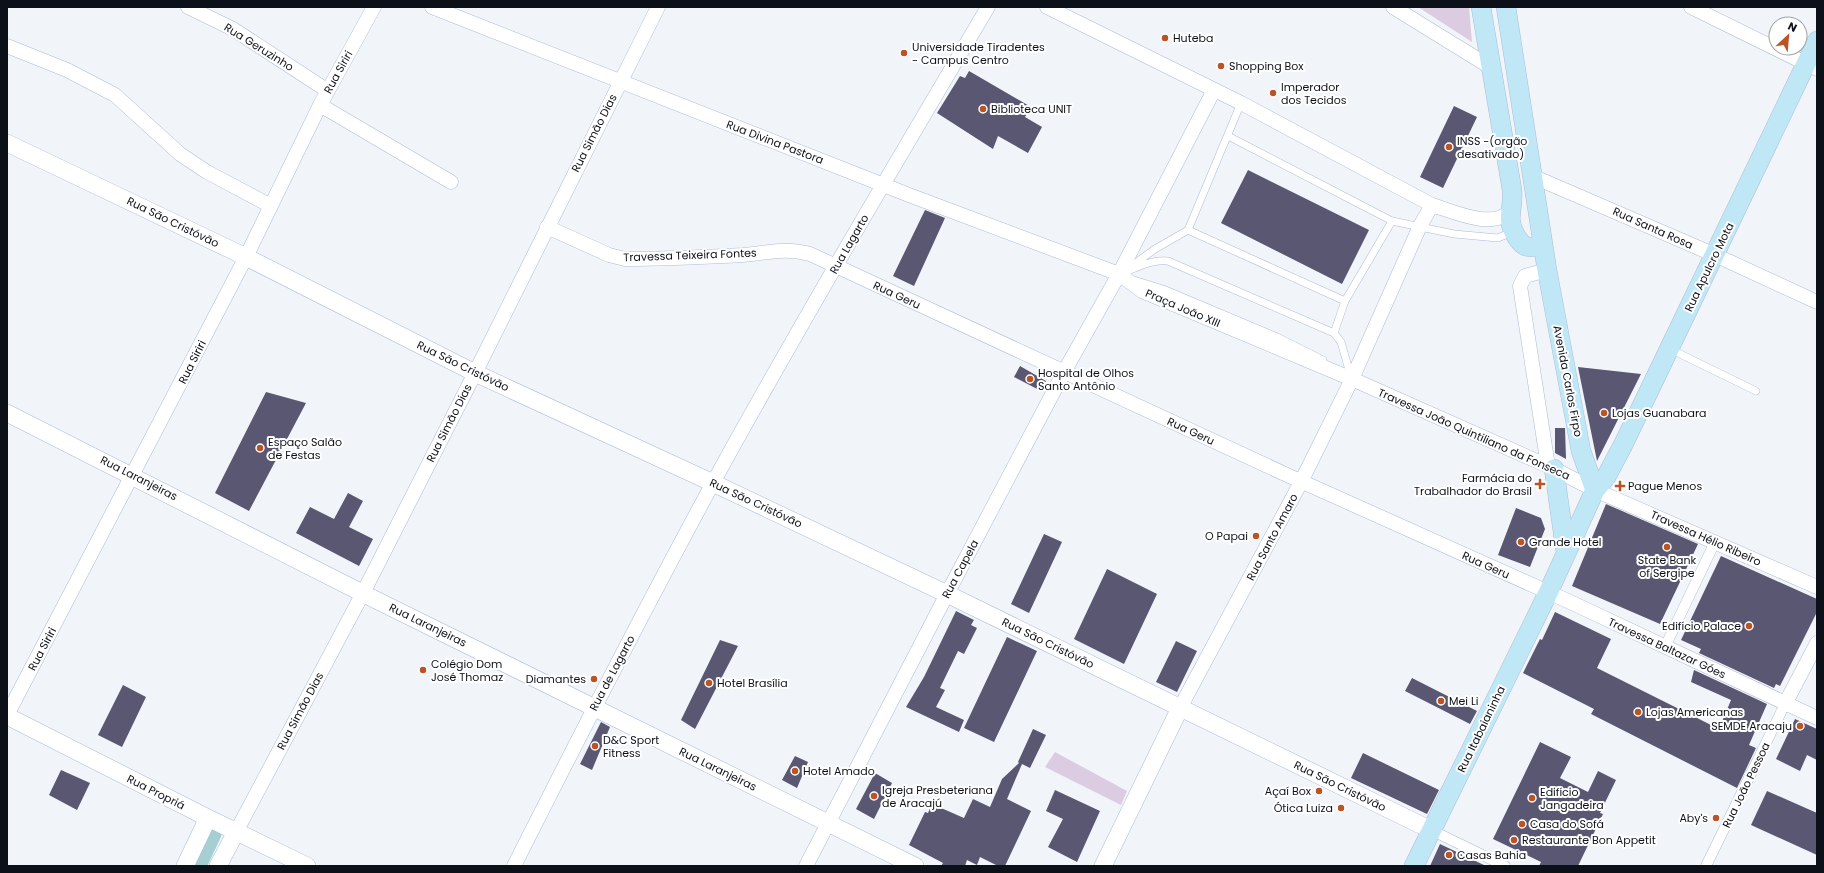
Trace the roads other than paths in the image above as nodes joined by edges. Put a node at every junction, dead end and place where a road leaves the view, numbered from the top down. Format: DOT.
graph roads {
  1 [pos="188,7"];
  2 [pos="374,7"];
  3 [pos="432,7"];
  4 [pos="658,7"];
  5 [pos="988,7"];
  6 [pos="1046,7"];
  7 [pos="1393,7"];
  8 [pos="1481,7"];
  9 [pos="1506,7"];
  10 [pos="1691,7"];
  11 [pos="1817,41"];
  12 [pos="7,46"];
  13 [pos="1812,66"];
  14 [pos="1492,68"];
  15 [pos="620,81"];
  16 [pos="1214,90"];
  17 [pos="328,91"];
  18 [pos="1241,103"];
  19 [pos="320,105"];
  20 [pos="1228,136"];
  21 [pos="7,143"];
  22 [pos="1532,176"];
  23 [pos="451,182"];
  24 [pos="883,184"];
  25 [pos="1432,204"];
  26 [pos="271,206"];
  27 [pos="1510,219"];
  28 [pos="1392,221"];
  29 [pos="1420,226"];
  30 [pos="547,227"];
  31 [pos="1188,230"];
  32 [pos="1543,245"];
  33 [pos="1715,255"];
  34 [pos="246,257"];
  35 [pos="836,266"];
  36 [pos="1546,270"];
  37 [pos="1119,274"];
  38 [pos="1345,301"];
  39 [pos="1817,302"];
  40 [pos="1334,333"];
  41 [pos="1669,349"];
  42 [pos="1064,372"];
  43 [pos="475,373"];
  44 [pos="1352,379"];
  45 [pos="1756,391"];
  46 [pos="7,413"];
  47 [pos="1551,467"];
  48 [pos="133,475"];
  49 [pos="713,482"];
  50 [pos="1302,482"];
  51 [pos="1595,490"];
  52 [pos="1715,542"];
  53 [pos="1566,552"];
  54 [pos="1817,587"];
  55 [pos="1548,592"];
  56 [pos="363,593"];
  57 [pos="947,594"];
  58 [pos="1817,643"];
  59 [pos="1665,647"];
  60 [pos="1785,704"];
  61 [pos="594,708"];
  62 [pos="1180,708"];
  63 [pos="7,715"];
  64 [pos="1817,718"];
  65 [pos="244,814"];
  66 [pos="210,823"];
  67 [pos="828,824"];
  68 [pos="1431,830"];
  69 [pos="236,832"];
  70 [pos="185,866"];
  71 [pos="218,866"];
  72 [pos="307,866"];
  73 [pos="514,866"];
  74 [pos="806,866"];
  75 [pos="915,866"];
  76 [pos="1103,866"];
  77 [pos="1414,866"];
  78 [pos="1505,866"];
  79 [pos="1706,866"];
  1 -- 17 [label="street, Rua Geruzinho"];
  2 -- 17 [label="street, Rua Siriri"];
  3 -- 15 [label="street, Rua Divina Pastora"];
  4 -- 15 [label="street, Rua Simão Dias"];
  5 -- 24 [label="street, Rua Lagarto"];
  6 -- 16 [label="street"];
  7 -- 14 [label="street"];
  8 -- 14 [label="main road"];
  9 -- 22 [label="main road, Avenida Carlos Firpo"];
  10 -- 13 [label="street"];
  11 -- 13 [label="main road, Rua Apulcro Mota"];
  12 -- 26 [label="street"];
  13 -- 33 [label="main road, Rua Apulcro Mota"];
  14 -- 27 [label="main road"];
  15 -- 24 [label="street, Rua Divina Pastora"];
  15 -- 30 [label="street, Rua Simão Dias"];
  16 -- 18 [label="street"];
  16 -- 37 [label="street"];
  17 -- 19 [label="street, Rua Siriri"];
  18 -- 20 [label="lane"];
  18 -- 25 [label="street"];
  19 -- 23 [label="street"];
  19 -- 26 [label="street, Rua Siriri"];
  20 -- 28 [label="lane"];
  20 -- 31 [label="lane"];
  21 -- 34 [label="street, Rua São Cristóvão"];
  22 -- 32 [label="main road, Avenida Carlos Firpo"];
  22 -- 33 [label="street, Rua Santa Rosa"];
  24 -- 35 [label="street, Rua Lagarto"];
  24 -- 37 [label="street, Rua Divina Pastora"];
  25 -- 27 [label="street"];
  25 -- 29 [label="street, Rua Santo Amaro"];
  26 -- 34 [label="street, Rua Siriri"];
  27 -- 29 [label="lane"];
  27 -- 32 [label="main road"];
  28 -- 29 [label="lane"];
  28 -- 38 [label="lane"];
  29 -- 44 [label="street, Rua Santo Amaro"];
  30 -- 35 [label="street, Travessa Teixeira Fontes"];
  30 -- 43 [label="street, Rua Simão Dias"];
  31 -- 37 [label="lane"];
  31 -- 38 [label="lane"];
  32 -- 36 [label="main road, Avenida Carlos Firpo"];
  33 -- 39 [label="street, Rua Santa Rosa"];
  33 -- 41 [label="main road, Rua Apulcro Mota"];
  34 -- 43 [label="street, Rua São Cristóvão"];
  34 -- 48 [label="street, Rua Siriri"];
  35 -- 42 [label="street, Rua Geru"];
  35 -- 49 [label="street, Rua Lagarto"];
  36 -- 47 [label="street"];
  36 -- 51 [label="main road, Avenida Carlos Firpo"];
  37 -- 40 [label="lane"];
  37 -- 42 [label="street, Rua Capela"];
  37 -- 44 [label="street, Praça João XIII"];
  38 -- 40 [label="lane"];
  40 -- 44 [label="lane"];
  41 -- 45 [label="lane"];
  41 -- 51 [label="main road, Rua Apulcro Mota"];
  42 -- 50 [label="street, Rua Geru"];
  42 -- 57 [label="street, Rua Capela"];
  43 -- 49 [label="street, Rua São Cristóvão"];
  43 -- 56 [label="street, Rua Simão Dias"];
  44 -- 47 [label="street, Travessa João Quintiliano da Fonseca"];
  44 -- 50 [label="street, Rua Santo Amaro"];
  46 -- 48 [label="street, Rua Laranjeiras"];
  47 -- 51 [label="street, Travessa João Quintiliano da Fonseca"];
  47 -- 53 [label="main road"];
  48 -- 56 [label="street, Rua Laranjeiras"];
  48 -- 63 [label="street, Rua Siriri"];
  49 -- 57 [label="street, Rua São Cristóvão"];
  49 -- 61 [label="street, Rua de Lagarto"];
  50 -- 55 [label="street, Rua Geru"];
  50 -- 62 [label="street, Rua Santo Amaro"];
  51 -- 52 [label="street, Travessa Hélio Ribeiro"];
  51 -- 53 [label="main road, Rua Apulcro Mota"];
  52 -- 54 [label="street, Travessa Hélio Ribeiro"];
  52 -- 59 [label="street"];
  53 -- 55 [label="main road, Rua Itabaianinha"];
  55 -- 59 [label="street, Travessa Baltazar Góes"];
  55 -- 68 [label="main road, Rua Itabaianinha"];
  56 -- 61 [label="street, Rua Laranjeiras"];
  56 -- 65 [label="street, Rua Simão Dias"];
  57 -- 62 [label="street, Rua São Cristóvão"];
  57 -- 67 [label="street, Rua Capela"];
  58 -- 60 [label="street"];
  59 -- 60 [label="street, Travessa Baltazar Góes"];
  60 -- 64 [label="street, Travessa Baltazar Góes"];
  60 -- 79 [label="street, Rua João Pessoa"];
  61 -- 67 [label="street, Rua Laranjeiras"];
  61 -- 73 [label="street, Rua de Lagarto"];
  62 -- 68 [label="street, Rua São Cristóvão"];
  62 -- 76 [label="street, Rua Santo Amaro"];
  63 -- 66 [label="street, Rua Propriá"];
  65 -- 66 [label="street"];
  65 -- 69 [label="street, Rua Simão Dias"];
  66 -- 69 [label="street, Rua Propriá"];
  66 -- 70 [label="street"];
  67 -- 74 [label="street, Rua Capela"];
  67 -- 75 [label="street, Rua Laranjeiras"];
  68 -- 77 [label="main road, Rua Itabaianinha"];
  68 -- 78 [label="street, Rua São Cristóvão"];
  69 -- 71 [label="street"];
  69 -- 72 [label="street, Rua Propriá"];
}
